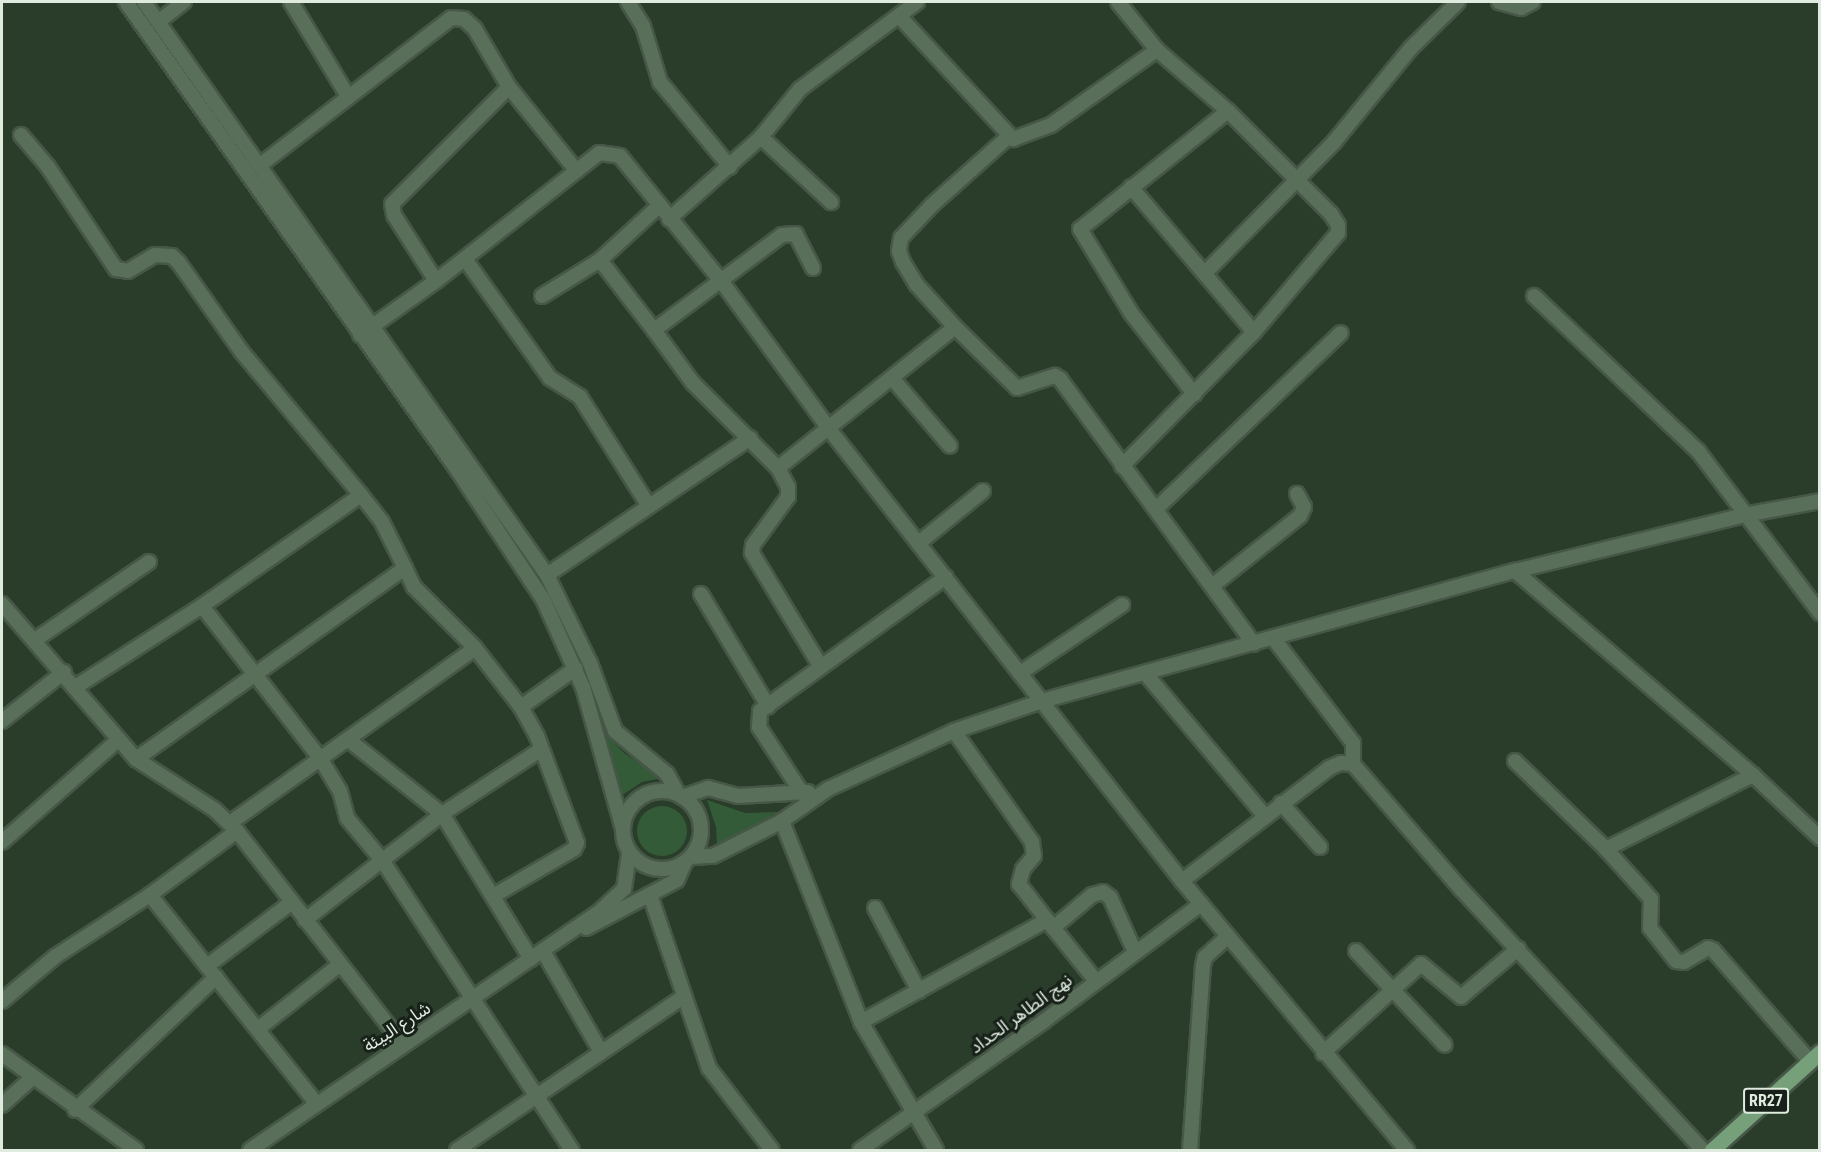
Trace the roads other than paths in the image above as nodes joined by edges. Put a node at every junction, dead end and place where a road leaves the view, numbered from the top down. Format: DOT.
graph roads {
  1 [pos="126,2"];
  2 [pos="144,2"];
  3 [pos="184,2"];
  4 [pos="291,2"];
  5 [pos="628,2"];
  6 [pos="917,2"];
  7 [pos="1118,2"];
  8 [pos="1458,2"];
  9 [pos="1499,2"];
  10 [pos="1533,2"];
  11 [pos="899,16"];
  12 [pos="158,22"];
  13 [pos="1157,50"];
  14 [pos="509,87"];
  15 [pos="348,96"];
  16 [pos="1228,111"];
  17 [pos="21,135"];
  18 [pos="761,137"];
  19 [pos="1008,137"];
  20 [pos="259,166"];
  21 [pos="730,167"];
  22 [pos="576,170"];
  23 [pos="1297,181"];
  24 [pos="1131,187"];
  25 [pos="831,202"];
  26 [pos="659,206"];
  27 [pos="669,219"];
  28 [pos="465,260"];
  29 [pos="600,260"];
  30 [pos="813,268"];
  31 [pos="1205,273"];
  32 [pos="436,281"];
  33 [pos="722,282"];
  34 [pos="542,296"];
  35 [pos="1534,296"];
  36 [pos="373,326"];
  37 [pos="955,327"];
  38 [pos="654,330"];
  39 [pos="1254,332"];
  40 [pos="1341,333"];
  41 [pos="360,335"];
  42 [pos="385,344"];
  43 [pos="372,352"];
  44 [pos="892,378"];
  45 [pos="1194,394"];
  46 [pos="829,429"];
  47 [pos="750,438"];
  48 [pos="950,446"];
  49 [pos="1122,466"];
  50 [pos="778,468"];
  51 [pos="983,491"];
  52 [pos="1297,494"];
  53 [pos="361,495"];
  54 [pos="1820,501"];
  55 [pos="649,506"];
  56 [pos="1156,509"];
  57 [pos="1744,515"];
  58 [pos="920,542"];
  59 [pos="149,562"];
  60 [pos="405,568"];
  61 [pos="1515,571"];
  62 [pos="547,575"];
  63 [pos="946,577"];
  64 [pos="1212,586"];
  65 [pos="701,594"];
  66 [pos="2,604"];
  67 [pos="1122,605"];
  68 [pos="202,606"];
  69 [pos="1820,613"];
  70 [pos="1274,639"];
  71 [pos="34,640"];
  72 [pos="1254,644"];
  73 [pos="475,648"];
  74 [pos="821,667"];
  75 [pos="576,668"];
  76 [pos="64,672"];
  77 [pos="253,673"];
  78 [pos="1020,673"];
  79 [pos="1144,673"];
  80 [pos="77,686"];
  81 [pos="1042,701"];
  82 [pos="768,706"];
  83 [pos="521,707"];
  84 [pos="2,721"];
  85 [pos="954,731"];
  86 [pos="118,740"];
  87 [pos="349,740"];
  88 [pos="540,750"];
  89 [pos="320,758"];
  90 [pos="136,759"];
  91 [pos="1515,761"];
  92 [pos="1353,764"];
  93 [pos="1753,775"];
  94 [pos="828,789"];
  95 [pos="802,793"];
  96 [pos="680,796"];
  97 [pos="1281,803"];
  98 [pos="442,814"];
  99 [pos="1264,815"];
  100 [pos="782,821"];
  101 [pos="233,827"];
  102 [pos="623,829"];
  103 [pos="1820,838"];
  104 [pos="2,842"];
  105 [pos="1320,847"];
  106 [pos="1606,849"];
  107 [pos="629,852"];
  108 [pos="382,860"];
  109 [pos="688,860"];
  110 [pos="1182,881"];
  111 [pos="150,895"];
  112 [pos="650,895"];
  113 [pos="493,896"];
  114 [pos="291,903"];
  115 [pos="1200,904"];
  116 [pos="875,908"];
  117 [pos="305,920"];
  118 [pos="1050,924"];
  119 [pos="564,936"];
  120 [pos="1227,937"];
  121 [pos="1518,949"];
  122 [pos="1356,951"];
  123 [pos="1136,952"];
  124 [pos="537,955"];
  125 [pos="339,964"];
  126 [pos="212,971"];
  127 [pos="1096,981"];
  128 [pos="1392,990"];
  129 [pos="919,991"];
  130 [pos="683,998"];
  131 [pos="473,999"];
  132 [pos="2,1001"];
  133 [pos="861,1022"];
  134 [pos="258,1029"];
  135 [pos="403,1044"];
  136 [pos="1445,1045"];
  137 [pos="601,1052"];
  138 [pos="1323,1053"];
  139 [pos="2,1054"];
  140 [pos="1814,1056"];
  141 [pos="32,1078"];
  142 [pos="535,1096"];
  143 [pos="316,1103"];
  144 [pos="2,1105"];
  145 [pos="75,1110"];
  146 [pos="913,1114"];
  147 [pos="1398,1148"];
  148 [pos="136,1150"];
  149 [pos="250,1150"];
  150 [pos="457,1150"];
  151 [pos="572,1150"];
  152 [pos="772,1150"];
  153 [pos="860,1150"];
  154 [pos="936,1150"];
  155 [pos="1190,1150"];
  156 [pos="1704,1150"];
  157 [pos="1712,1150"];
  1 -- 41 [label="street"];
  2 -- 12 [label="street"];
  3 -- 12 [label="street"];
  4 -- 15 [label="street"];
  5 -- 21 [label="street"];
  6 -- 11 [label="street"];
  7 -- 13 [label="street"];
  8 -- 23 [label="street"];
  9 -- 10 [label="street"];
  11 -- 18 [label="street"];
  11 -- 19 [label="street"];
  12 -- 20 [label="street"];
  13 -- 16 [label="street"];
  13 -- 19 [label="street"];
  14 -- 15 [label="street"];
  14 -- 22 [label="street"];
  14 -- 32 [label="street"];
  15 -- 20 [label="street"];
  16 -- 23 [label="street"];
  16 -- 24 [label="street"];
  17 -- 53 [label="street"];
  18 -- 21 [label="street"];
  18 -- 25 [label="street"];
  19 -- 37 [label="street"];
  20 -- 36 [label="street"];
  21 -- 27 [label="street"];
  22 -- 26 [label="street"];
  22 -- 28 [label="street"];
  23 -- 31 [label="street"];
  23 -- 39 [label="street"];
  24 -- 31 [label="street"];
  24 -- 45 [label="street"];
  26 -- 27 [label="street"];
  26 -- 29 [label="street"];
  27 -- 33 [label="street"];
  28 -- 32 [label="street"];
  28 -- 55 [label="street"];
  29 -- 34 [label="street"];
  29 -- 38 [label="street"];
  30 -- 33 [label="street"];
  31 -- 39 [label="street"];
  32 -- 36 [label="street"];
  33 -- 38 [label="street"];
  33 -- 46 [label="street"];
  35 -- 57 [label="street"];
  36 -- 41 [label="street"];
  36 -- 42 [label="street"];
  37 -- 44 [label="street"];
  37 -- 49 [label="street"];
  38 -- 47 [label="street"];
  39 -- 45 [label="street"];
  40 -- 56 [label="street"];
  41 -- 43 [label="street"];
  42 -- 43 [label="street"];
  42 -- 62 [label="street"];
  43 -- 75 [label="street"];
  44 -- 46 [label="street"];
  44 -- 48 [label="street"];
  45 -- 49 [label="street"];
  46 -- 50 [label="street"];
  46 -- 58 [label="street"];
  47 -- 50 [label="street"];
  47 -- 55 [label="street"];
  49 -- 56 [label="street"];
  50 -- 74 [label="street"];
  51 -- 58 [label="street"];
  52 -- 64 [label="street"];
  53 -- 60 [label="street"];
  53 -- 68 [label="street"];
  54 -- 57 [label="street"];
  55 -- 62 [label="street"];
  56 -- 64 [label="street"];
  57 -- 61 [label="street"];
  57 -- 69 [label="street"];
  58 -- 63 [label="street"];
  59 -- 71 [label="street"];
  60 -- 73 [label="street"];
  60 -- 77 [label="street"];
  61 -- 70 [label="street"];
  61 -- 93 [label="street"];
  62 -- 96 [label="street"];
  63 -- 74 [label="street"];
  63 -- 78 [label="street"];
  64 -- 72 [label="street"];
  65 -- 82 [label="street"];
  66 -- 71 [label="street"];
  67 -- 78 [label="street"];
  68 -- 77 [label="street"];
  68 -- 80 [label="street"];
  70 -- 72 [label="street"];
  70 -- 92 [label="street"];
  71 -- 76 [label="street"];
  72 -- 79 [label="street"];
  73 -- 83 [label="street"];
  73 -- 87 [label="street"];
  74 -- 82 [label="street"];
  75 -- 83 [label="street"];
  75 -- 102 [label="street"];
  76 -- 80 [label="street"];
  76 -- 84 [label="street"];
  77 -- 89 [label="street"];
  77 -- 90 [label="street"];
  78 -- 81 [label="street"];
  79 -- 81 [label="street"];
  79 -- 99 [label="street"];
  80 -- 86 [label="street"];
  81 -- 85 [label="street"];
  81 -- 110 [label="street"];
  82 -- 95 [label="street"];
  83 -- 88 [label="street"];
  85 -- 94 [label="street"];
  85 -- 118 [label="street"];
  86 -- 90 [label="street"];
  86 -- 104 [label="street"];
  87 -- 89 [label="street"];
  87 -- 98 [label="street"];
  88 -- 98 [label="street"];
  88 -- 113 [label="street"];
  89 -- 101 [label="street"];
  89 -- 108 [label="street"];
  90 -- 101 [label="street"];
  91 -- 106 [label="street"];
  92 -- 97 [label="street"];
  92 -- 121 [label="street"];
  93 -- 103 [label="street"];
  93 -- 106 [label="street"];
  94 -- 95 [label="street"];
  94 -- 100 [label="street"];
  95 -- 96 [label="street"];
  96 -- 102 [label="street"];
  96 -- 109 [label="street"];
  97 -- 99 [label="street"];
  97 -- 105 [label="street"];
  98 -- 108 [label="street"];
  98 -- 113 [label="street"];
  99 -- 110 [label="street"];
  100 -- 109 [label="street"];
  100 -- 133 [label="street"];
  101 -- 111 [label="street"];
  101 -- 114 [label="street"];
  102 -- 107 [label="street"];
  106 -- 140 [label="street"];
  107 -- 109 [label="street"];
  107 -- 119 [label="street"];
  108 -- 117 [label="street"];
  108 -- 131 [label="street"];
  109 -- 112 [label="street"];
  110 -- 115 [label="street"];
  111 -- 126 [label="street"];
  111 -- 132 [label="street"];
  112 -- 119 [label="street"];
  112 -- 130 [label="street"];
  113 -- 124 [label="street"];
  114 -- 117 [label="street"];
  114 -- 126 [label="street"];
  115 -- 120 [label="street"];
  115 -- 123 [label="street, نهج الطاهر الحداد"];
  116 -- 129 [label="street"];
  117 -- 125 [label="street"];
  118 -- 123 [label="street"];
  118 -- 127 [label="street"];
  118 -- 129 [label="street"];
  119 -- 124 [label="street, شارع البيئة"];
  120 -- 138 [label="street"];
  120 -- 155 [label="street"];
  121 -- 128 [label="street"];
  121 -- 156 [label="street"];
  122 -- 128 [label="street"];
  123 -- 127 [label="street, نهج الطاهر الحداد"];
  124 -- 131 [label="street, شارع البيئة"];
  124 -- 137 [label="street"];
  125 -- 134 [label="street"];
  125 -- 135 [label="street"];
  126 -- 134 [label="street"];
  126 -- 145 [label="street"];
  127 -- 146 [label="street, نهج الطاهر الحداد"];
  128 -- 136 [label="street"];
  128 -- 138 [label="street"];
  129 -- 133 [label="street"];
  130 -- 137 [label="street"];
  130 -- 152 [label="street"];
  131 -- 135 [label="street, شارع البيئة"];
  131 -- 142 [label="street"];
  133 -- 146 [label="street"];
  134 -- 143 [label="street"];
  135 -- 143 [label="street, شارع البيئة"];
  137 -- 142 [label="street"];
  138 -- 147 [label="street"];
  139 -- 141 [label="street"];
  140 -- 157 [label="main road, RR27"];
  141 -- 144 [label="street"];
  141 -- 145 [label="street"];
  142 -- 150 [label="street"];
  142 -- 151 [label="street"];
  143 -- 149 [label="street, شارع البيئة"];
  145 -- 148 [label="street"];
  146 -- 153 [label="street, نهج الطاهر الحداد"];
  146 -- 154 [label="street"];
}
